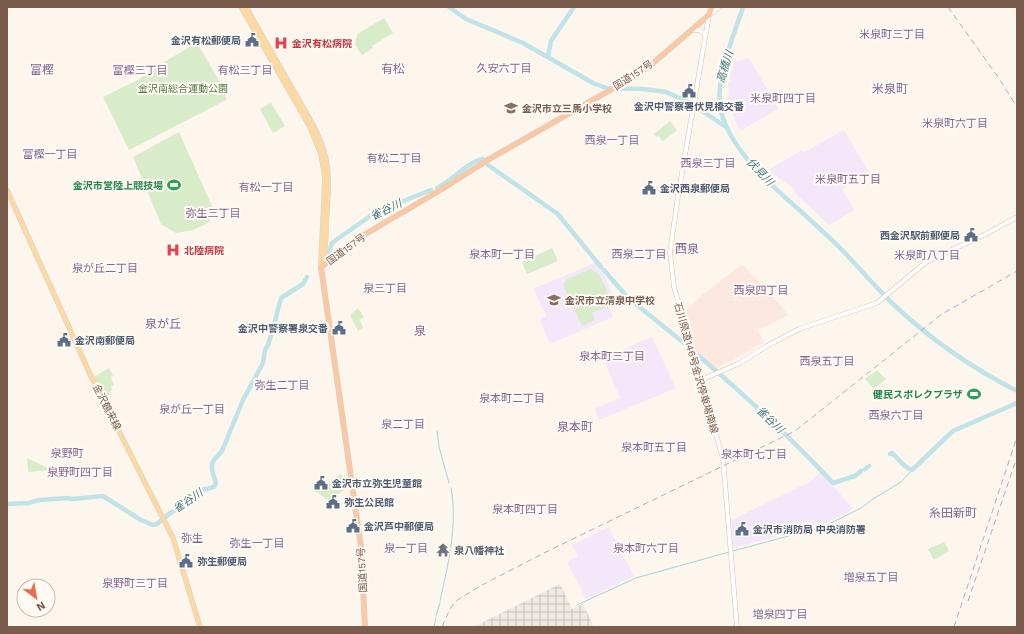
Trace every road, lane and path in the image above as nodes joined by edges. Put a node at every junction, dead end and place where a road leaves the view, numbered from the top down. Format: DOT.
graph roads {
  1 [pos="242,7"];
  2 [pos="246,7"];
  3 [pos="712,7"];
  4 [pos="720,7"];
  5 [pos="709,16"];
  6 [pos="693,30"];
  7 [pos="705,35"];
  8 [pos="7,190"];
  9 [pos="1017,217"];
  10 [pos="321,267"];
  11 [pos="700,381"];
  12 [pos="200,627"];
  13 [pos="365,627"];
  14 [pos="737,627"];
  1 -- 10 [label="main road"];
  2 -- 10 [label="main road"];
  3 -- 5 [label="highway"];
  4 -- 5 [label="main road"];
  5 -- 6 [label="highway, 国道157号"];
  5 -- 7 [label="main road"];
  6 -- 7 [label="main road"];
  6 -- 10 [label="highway, 国道157号"];
  7 -- 11 [label="main road, 石川県道146号金沢停車場南線"];
  8 -- 12 [label="main road, 金沢鶴来線"];
  9 -- 11 [label="main road"];
  10 -- 13 [label="highway, 国道157号"];
  11 -- 14 [label="main road, 石川県道146号金沢停車場南線"];
}
